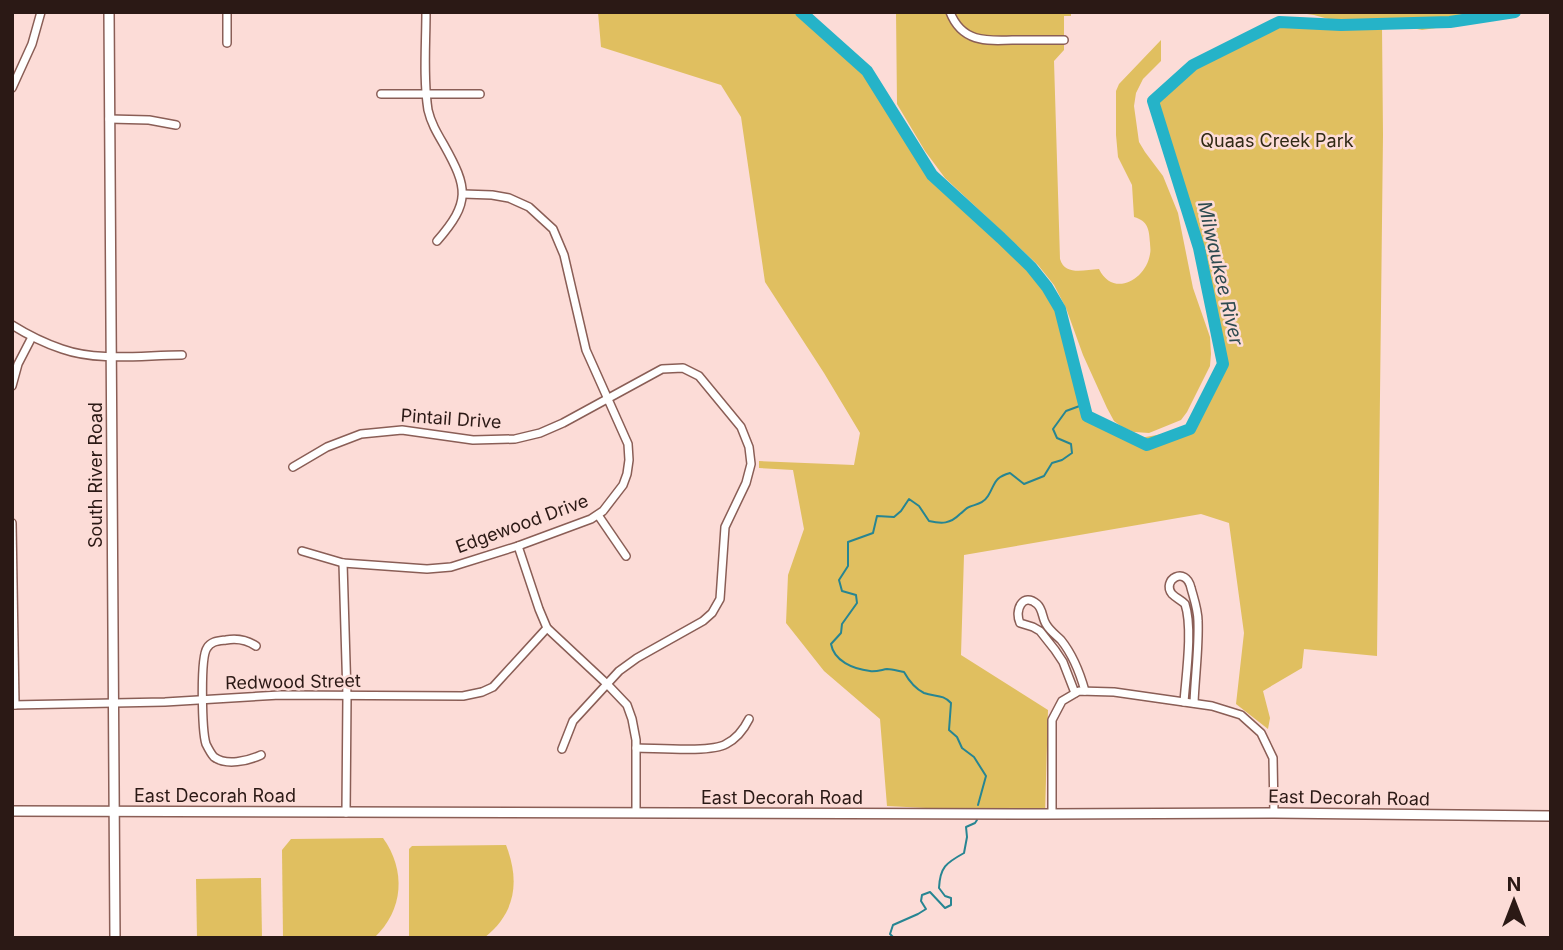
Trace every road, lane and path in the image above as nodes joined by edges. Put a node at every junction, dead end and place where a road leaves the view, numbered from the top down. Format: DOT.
graph roads {
  1 [pos="41,12"];
  2 [pos="109,12"];
  3 [pos="227,12"];
  4 [pos="426,12"];
  5 [pos="950,12"];
  6 [pos="1064,40"];
  7 [pos="227,43"];
  8 [pos="12,88"];
  9 [pos="381,94"];
  10 [pos="427,94"];
  11 [pos="480,94"];
  12 [pos="109,119"];
  13 [pos="176,125"];
  14 [pos="463,194"];
  15 [pos="437,241"];
  16 [pos="12,326"];
  17 [pos="32,337"];
  18 [pos="182,355"];
  19 [pos="112,356"];
  20 [pos="12,386"];
  21 [pos="608,398"];
  22 [pos="293,467"];
  23 [pos="598,515"];
  24 [pos="12,523"];
  25 [pos="518,546"];
  26 [pos="302,551"];
  27 [pos="626,556"];
  28 [pos="344,563"];
  29 [pos="547,628"];
  30 [pos="256,646"];
  31 [pos="607,684"];
  32 [pos="1085,691"];
  33 [pos="1075,693"];
  34 [pos="347,696"];
  35 [pos="203,700"];
  36 [pos="1184,702"];
  37 [pos="112,703"];
  38 [pos="1194,703"];
  39 [pos="14,705"];
  40 [pos="748,719"];
  41 [pos="636,748"];
  42 [pos="562,749"];
  43 [pos="261,755"];
  44 [pos="12,811"];
  45 [pos="114,811"];
  46 [pos="346,813"];
  47 [pos="636,813"];
  48 [pos="1274,813"];
  49 [pos="1052,814"];
  50 [pos="1551,816"];
  51 [pos="115,938"];
  1 -- 8 [label="street"];
  2 -- 12 [label="street, South River Road"];
  3 -- 7 [label="street"];
  4 -- 10 [label="street"];
  5 -- 6 [label="street"];
  9 -- 10 [label="street"];
  10 -- 11 [label="street"];
  10 -- 14 [label="street"];
  12 -- 13 [label="street"];
  12 -- 19 [label="street, South River Road"];
  14 -- 15 [label="street"];
  14 -- 21 [label="street, Edgewood Drive"];
  16 -- 17 [label="street"];
  17 -- 19 [label="street"];
  17 -- 20 [label="street"];
  18 -- 19 [label="street"];
  19 -- 37 [label="street, South River Road"];
  21 -- 22 [label="street, Pintail Drive"];
  21 -- 23 [label="street, Edgewood Drive"];
  21 -- 31 [label="street, Pintail Drive"];
  23 -- 25 [label="street, Edgewood Drive"];
  23 -- 27 [label="street"];
  24 -- 39 [label="street"];
  25 -- 28 [label="street, Edgewood Drive"];
  25 -- 29 [label="street"];
  26 -- 28 [label="street, Edgewood Drive"];
  28 -- 34 [label="street"];
  29 -- 31 [label="street"];
  29 -- 34 [label="street, Redwood Street"];
  30 -- 35 [label="street"];
  31 -- 41 [label="street"];
  31 -- 42 [label="street"];
  32 -- 33 [label="street"];
  32 -- 33 [label="street"];
  32 -- 36 [label="street"];
  33 -- 49 [label="street"];
  34 -- 35 [label="street, Redwood Street"];
  34 -- 46 [label="street"];
  35 -- 37 [label="street, Redwood Street"];
  35 -- 43 [label="street"];
  36 -- 38 [label="street"];
  36 -- 38 [label="street"];
  37 -- 39 [label="street, Redwood Street"];
  37 -- 45 [label="street, South River Road"];
  38 -- 48 [label="street"];
  40 -- 41 [label="street"];
  41 -- 47 [label="street"];
  44 -- 45 [label="street, East Decorah Road"];
  45 -- 46 [label="street, East Decorah Road"];
  45 -- 51 [label="street, South River Road"];
  46 -- 47 [label="street, East Decorah Road"];
  47 -- 49 [label="street, East Decorah Road"];
  48 -- 49 [label="street, East Decorah Road"];
  48 -- 50 [label="street, East Decorah Road"];
}
